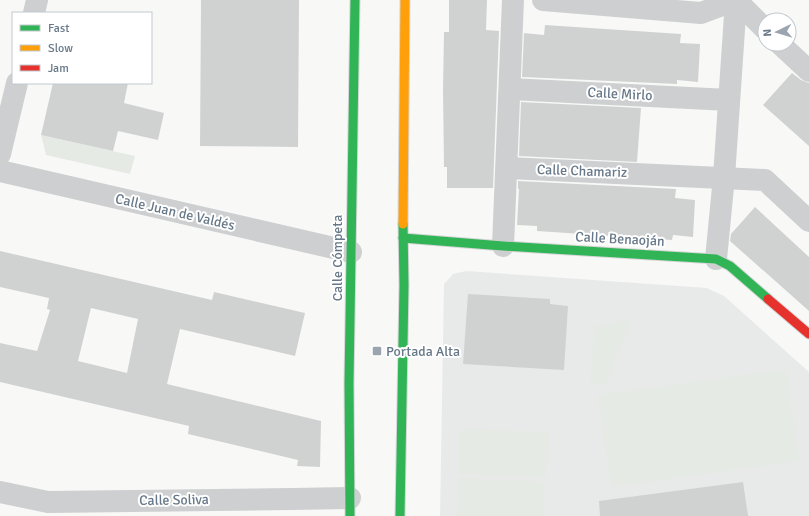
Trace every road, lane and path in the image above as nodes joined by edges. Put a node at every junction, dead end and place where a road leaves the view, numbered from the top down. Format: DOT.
graph roads {
  1 [pos="37,0"];
  2 [pos="355,0"];
  3 [pos="405,0"];
  4 [pos="513,0"];
  5 [pos="543,0"];
  6 [pos="736,0"];
  7 [pos="34,12"];
  8 [pos="757,21"];
  9 [pos="788,52"];
  10 [pos="809,71"];
  11 [pos="17,84"];
  12 [pos="510,88"];
  13 [pos="729,100"];
  14 [pos="0,154"];
  15 [pos="507,168"];
  16 [pos="0,171"];
  17 [pos="724,177"];
  18 [pos="809,221"];
  19 [pos="403,238"];
  20 [pos="503,246"];
  21 [pos="351,252"];
  22 [pos="716,259"];
  23 [pos="809,334"];
  24 [pos="0,492"];
  25 [pos="350,507"];
  26 [pos="47,509"];
  27 [pos="400,516"];
  1 -- 7 [label="street"];
  2 -- 21 [label="main road, Calle Cómpeta"];
  3 -- 19 [label="main road"];
  4 -- 12 [label="street"];
  5 -- 6 [label="street"];
  6 -- 8 [label="street"];
  6 -- 13 [label="street"];
  9 -- 10 [label="street"];
  11 -- 14 [label="street"];
  12 -- 13 [label="street, Calle Mirlo"];
  12 -- 15 [label="street"];
  13 -- 17 [label="street"];
  15 -- 17 [label="street, Calle Chamariz"];
  15 -- 20 [label="street"];
  16 -- 21 [label="street, Calle Juan de Valdés"];
  17 -- 18 [label="street, Calle Chamariz"];
  17 -- 22 [label="street"];
  19 -- 20 [label="main road, Calle Benaoján"];
  19 -- 27 [label="main road"];
  20 -- 22 [label="main road, Calle Benaoján"];
  21 -- 25 [label="main road, Calle Cómpeta"];
  22 -- 23 [label="main road, Calle Benaoján"];
  24 -- 26 [label="street, Calle Soliva"];
  25 -- 26 [label="street, Calle Soliva"];
}
